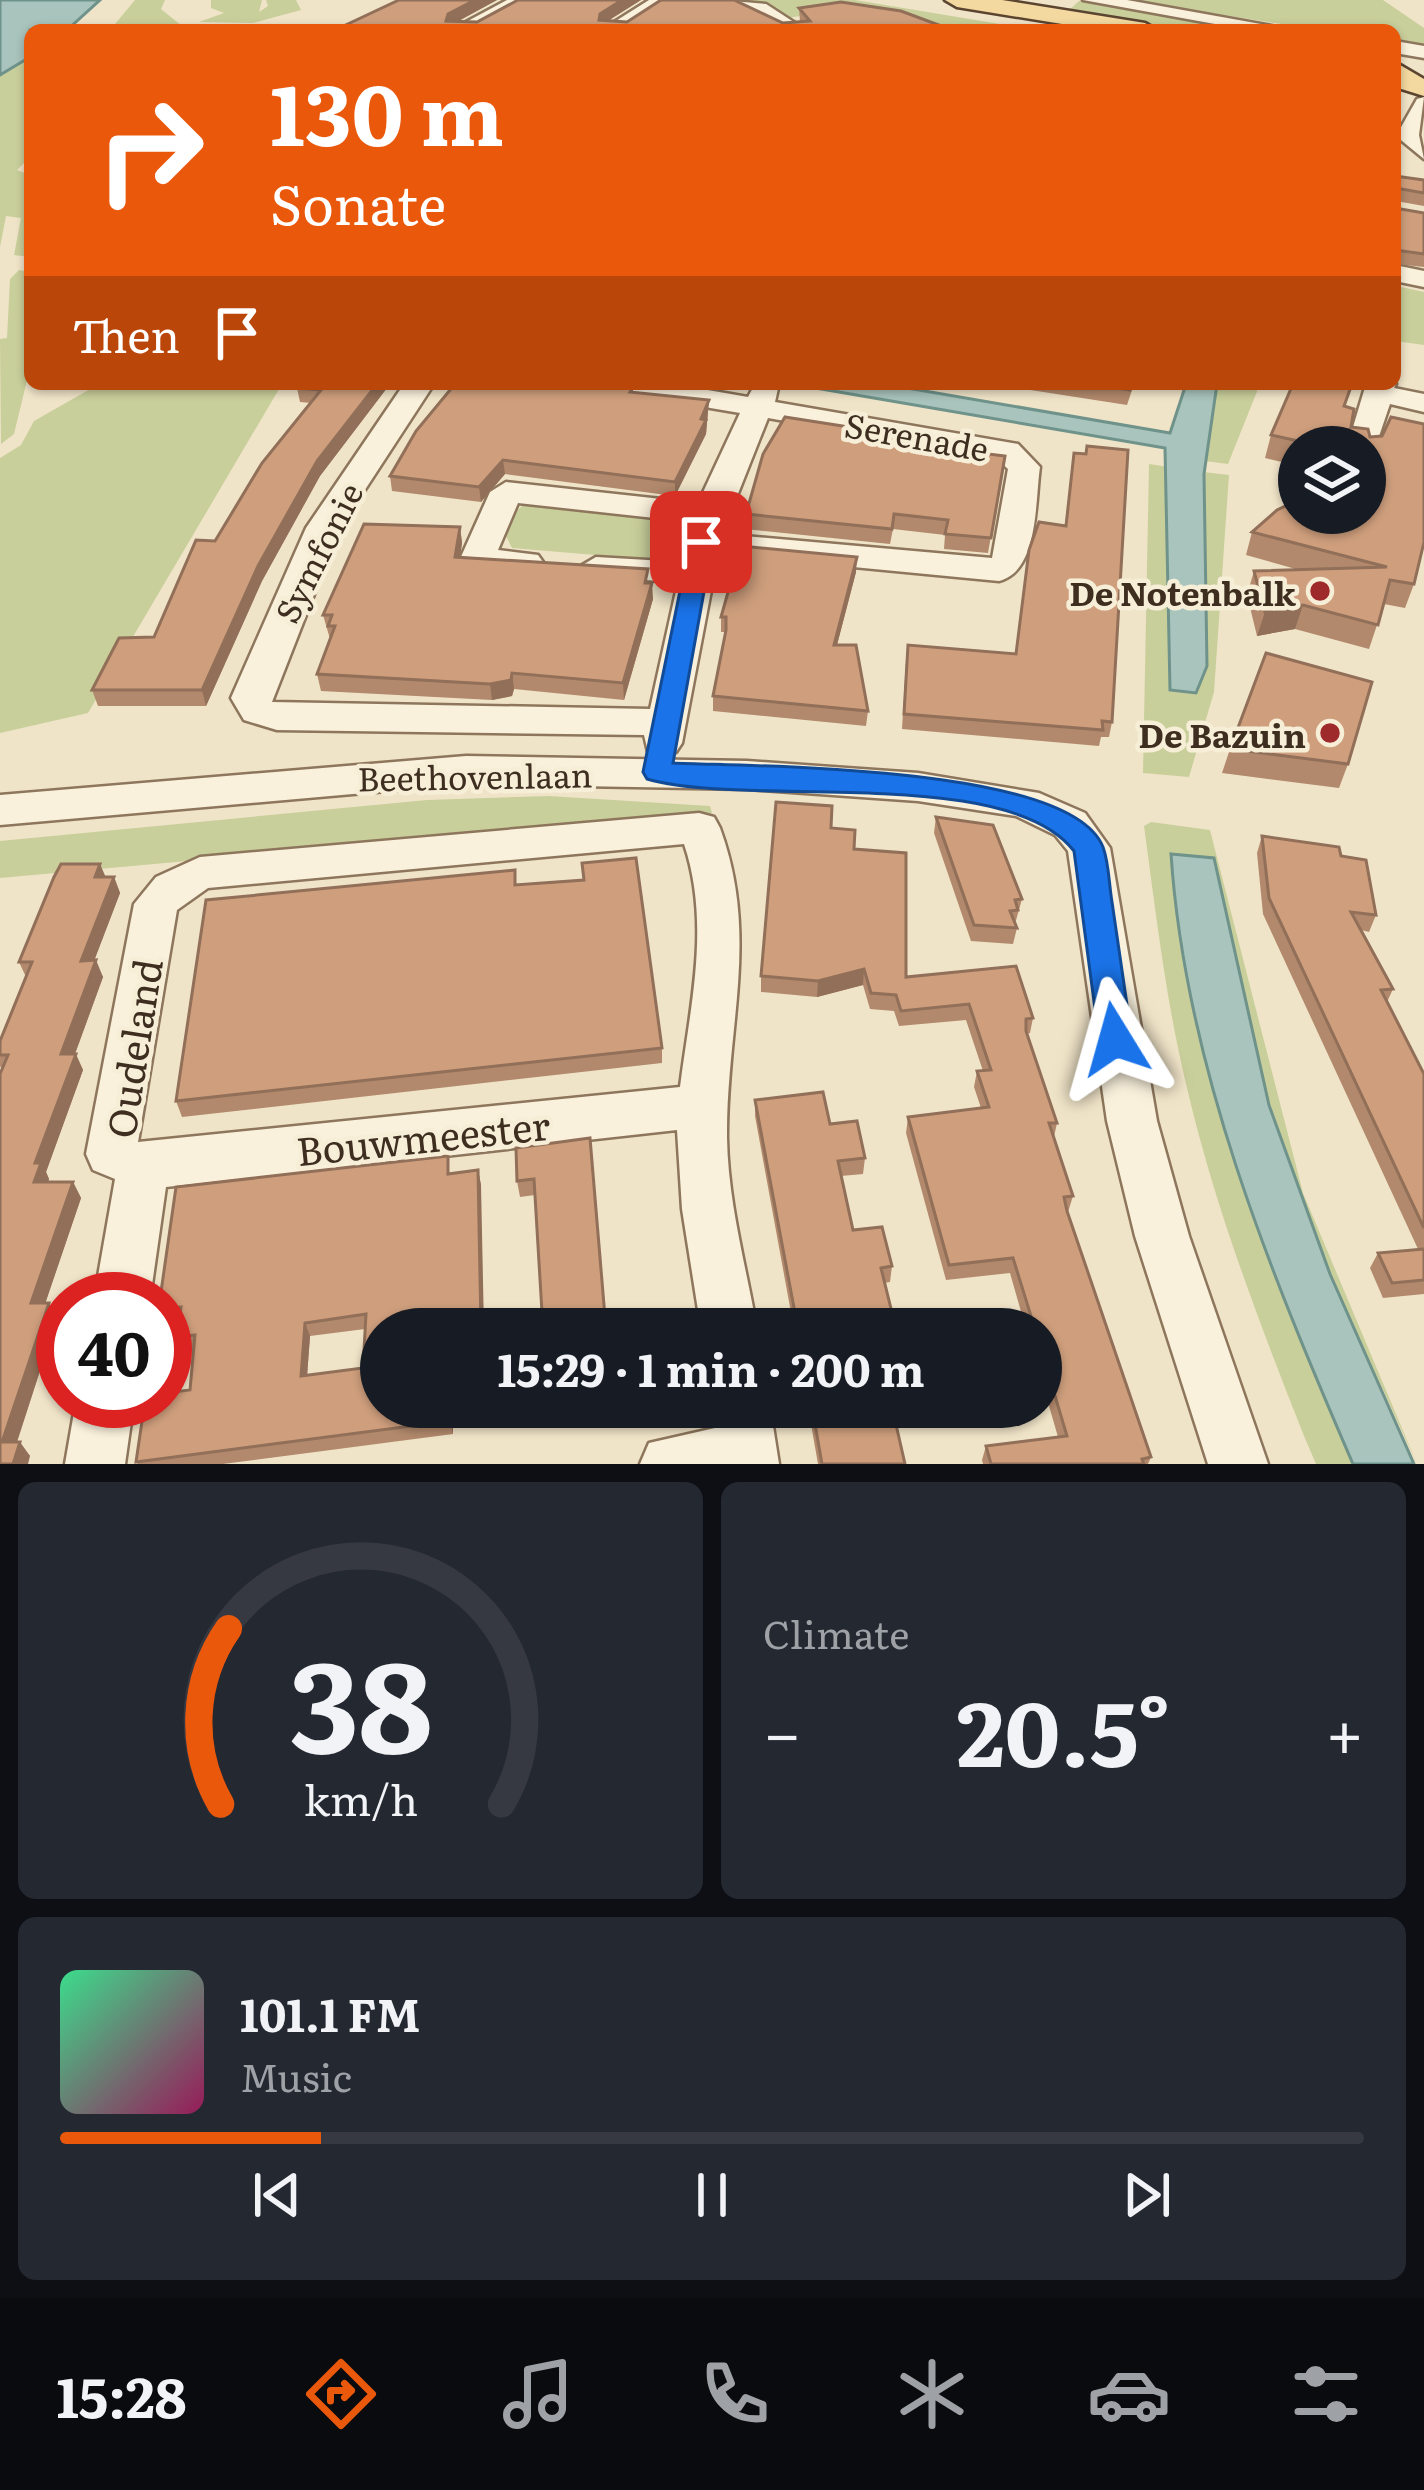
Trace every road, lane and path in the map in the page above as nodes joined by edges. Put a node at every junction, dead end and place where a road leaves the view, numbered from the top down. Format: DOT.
graph roads {
  1 [pos="521,0"];
  2 [pos="662,0"];
  3 [pos="729,0"];
  4 [pos="957,0"];
  5 [pos="1092,0"];
  6 [pos="473,24"];
  7 [pos="621,24"];
  8 [pos="786,24"];
  9 [pos="1107,24"];
  10 [pos="1246,24"];
  11 [pos="1424,103"];
  12 [pos="1410,147"];
  13 [pos="415,390"];
  14 [pos="698,390"];
  15 [pos="762,395"];
  16 [pos="1424,403"];
  17 [pos="1372,411"];
  18 [pos="1424,432"];
  19 [pos="701,543"];
  20 [pos="277,717"];
  21 [pos="666,722"];
  22 [pos="657,772"];
  23 [pos="0,809"];
  24 [pos="200,872"];
  25 [pos="715,1083"];
  26 [pos="143,1167"];
  27 [pos="126,1272"];
  28 [pos="726,1308"];
  29 [pos="101,1428"];
  30 [pos="746,1441"];
  31 [pos="95,1464"];
  32 [pos="670,1464"];
  33 [pos="1238,1464"];
  1 -- 6 [label="street"];
  2 -- 7 [label="street"];
  3 -- 8 [label="street"];
  4 -- 9 [label="main road"];
  5 -- 10 [label="street"];
  11 -- 12 [label="street"];
  13 -- 20 [label="street, Symfonie"];
  14 -- 15 [label="street"];
  15 -- 19 [label="street"];
  15 -- 19 [label="street, Serenade"];
  16 -- 17 [label="street"];
  17 -- 18 [label="street"];
  19 -- 19 [label="street, Serenade"];
  19 -- 21 [label="street"];
  20 -- 21 [label="street, Beethovenlaan"];
  21 -- 22 [label="street"];
  22 -- 23 [label="street, Beethovenlaan"];
  22 -- 33 [label="street, Beethovenlaan"];
  24 -- 25 [label="street, Beethovenlaan"];
  24 -- 26 [label="street, Oudeland"];
  25 -- 26 [label="street, Bouwmeester"];
  25 -- 28 [label="street"];
  26 -- 27 [label="street, Oudeland"];
  29 -- 31 [label="street"];
  30 -- 32 [label="street"];
}
